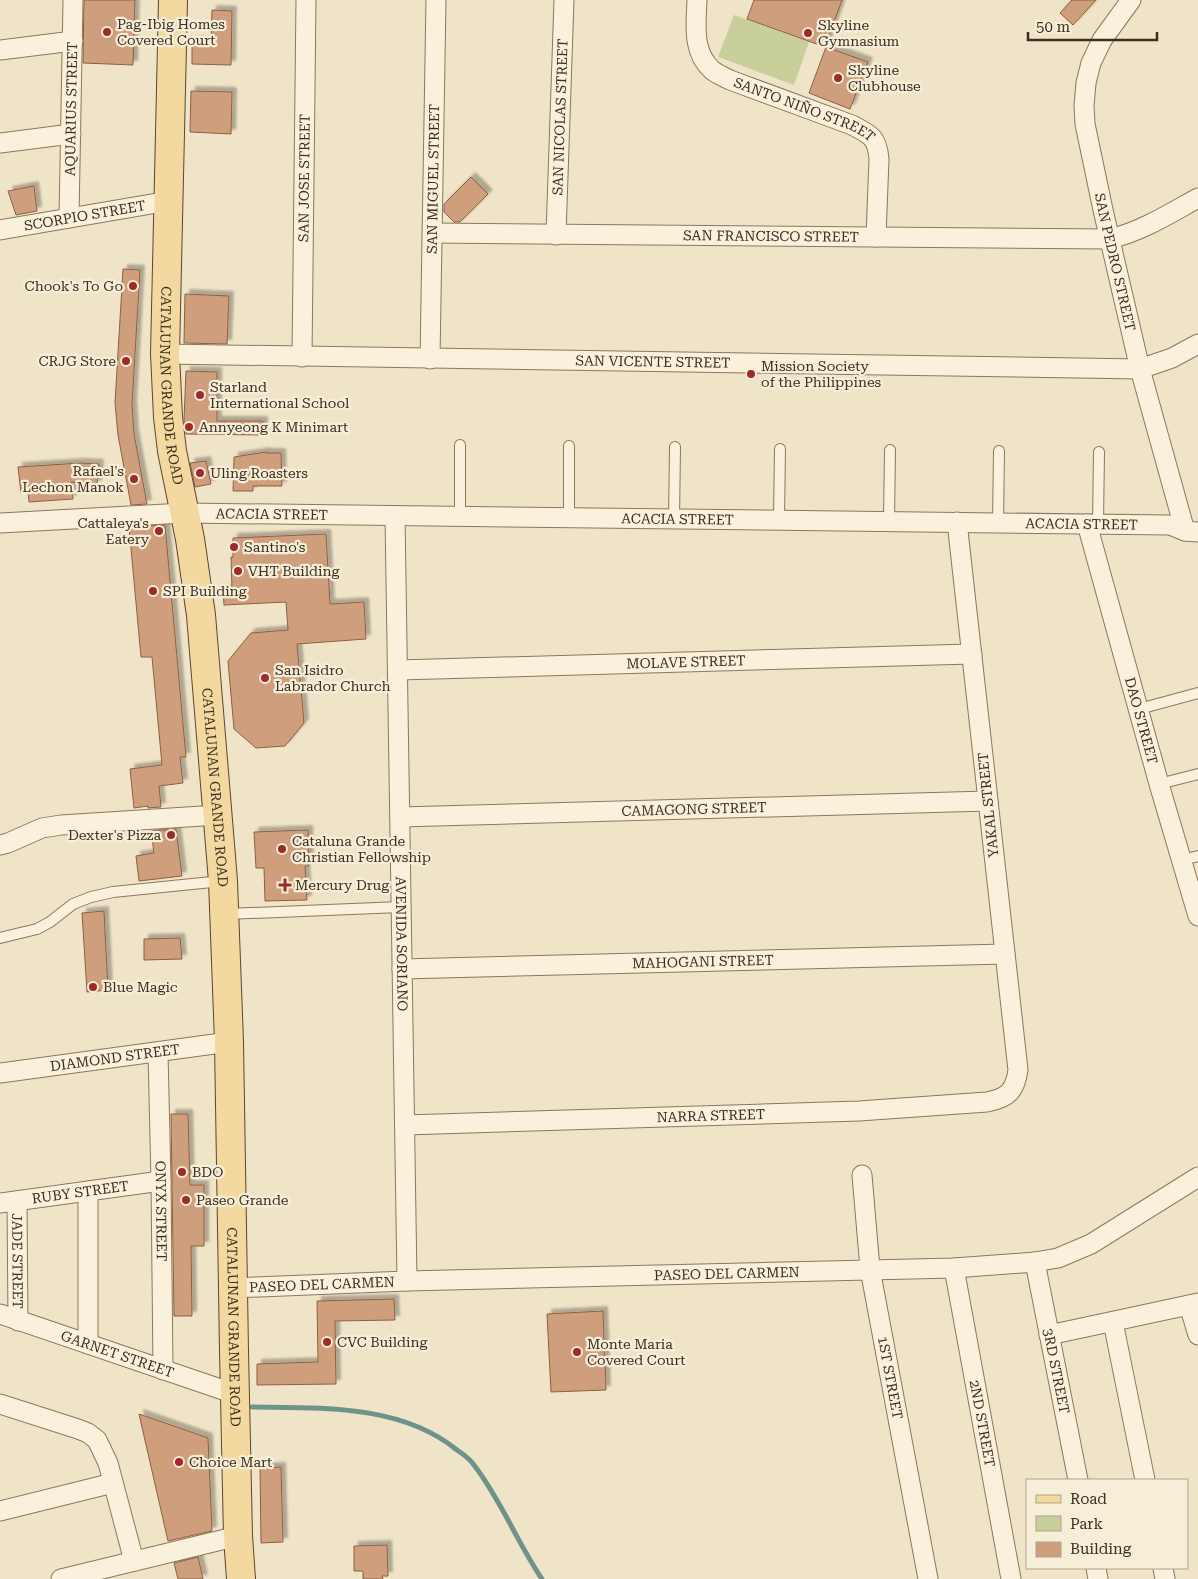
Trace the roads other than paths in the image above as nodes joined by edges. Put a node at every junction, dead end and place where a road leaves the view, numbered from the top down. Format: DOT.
graph roads {
  1 [pos="73,0"];
  2 [pos="173,0"];
  3 [pos="306,0"];
  4 [pos="436,0"];
  5 [pos="564,0"];
  6 [pos="697,0"];
  7 [pos="1131,0"];
  8 [pos="72,41"];
  9 [pos="0,50"];
  10 [pos="71,134"];
  11 [pos="0,143"];
  12 [pos="1198,198"];
  13 [pos="169,202"];
  14 [pos="69,218"];
  15 [pos="0,230"];
  16 [pos="432,233"];
  17 [pos="556,234"];
  18 [pos="876,237"];
  19 [pos="1110,239"];
  20 [pos="1198,344"];
  21 [pos="166,354"];
  22 [pos="302,357"];
  23 [pos="430,359"];
  24 [pos="1140,369"];
  25 [pos="460,445"];
  26 [pos="569,446"];
  27 [pos="675,447"];
  28 [pos="780,449"];
  29 [pos="890,450"];
  30 [pos="999,451"];
  31 [pos="1099,452"];
  32 [pos="184,513"];
  33 [pos="396,516"];
  34 [pos="460,516"];
  35 [pos="569,518"];
  36 [pos="674,519"];
  37 [pos="779,520"];
  38 [pos="0,522"];
  39 [pos="889,522"];
  40 [pos="958,522"];
  41 [pos="998,523"];
  42 [pos="1093,524"];
  43 [pos="1186,525"];
  44 [pos="972,654"];
  45 [pos="398,670"];
  46 [pos="1198,693"];
  47 [pos="1139,710"];
  48 [pos="1198,774"];
  49 [pos="1159,784"];
  50 [pos="988,801"];
  51 [pos="218,815"];
  52 [pos="400,816"];
  53 [pos="0,846"];
  54 [pos="1190,858"];
  55 [pos="223,881"];
  56 [pos="401,907"];
  57 [pos="225,914"];
  58 [pos="1198,916"];
  59 [pos="0,938"];
  60 [pos="1005,954"];
  61 [pos="402,969"];
  62 [pos="229,1042"];
  63 [pos="158,1052"];
  64 [pos="0,1072"];
  65 [pos="1013,1088"];
  66 [pos="405,1125"];
  67 [pos="862,1175"];
  68 [pos="1198,1177"];
  69 [pos="161,1182"];
  70 [pos="88,1191"];
  71 [pos="9,1202"];
  72 [pos="1035,1262"];
  73 [pos="954,1268"];
  74 [pos="870,1269"];
  75 [pos="407,1282"];
  76 [pos="232,1288"];
  77 [pos="1194,1304"];
  78 [pos="9,1318"];
  79 [pos="1113,1322"];
  80 [pos="1049,1335"];
  81 [pos="1198,1336"];
  82 [pos="88,1344"];
  83 [pos="163,1370"];
  84 [pos="235,1394"];
  85 [pos="0,1404"];
  86 [pos="1078,1479"];
  87 [pos="1145,1479"];
  88 [pos="113,1483"];
  89 [pos="0,1511"];
  90 [pos="238,1536"];
  91 [pos="134,1562"];
  92 [pos="61,1579"];
  93 [pos="241,1579"];
  94 [pos="928,1579"];
  95 [pos="1011,1579"];
  1 -- 8 [label="street, AQUARIUS STREET"];
  2 -- 13 [label="main road, CATALUNAN GRANDE ROAD"];
  3 -- 22 [label="street, SAN JOSE STREET"];
  4 -- 16 [label="street, SAN MIGUEL STREET"];
  5 -- 17 [label="street, SAN NICOLAS STREET"];
  6 -- 18 [label="street, SANTO NIÑO STREET"];
  7 -- 19 [label="street, SAN PEDRO STREET"];
  8 -- 9 [label="street"];
  8 -- 10 [label="street, AQUARIUS STREET"];
  10 -- 11 [label="street"];
  10 -- 14 [label="street, AQUARIUS STREET"];
  12 -- 19 [label="street, SAN FRANCISCO STREET"];
  13 -- 14 [label="street, SCORPIO STREET"];
  13 -- 21 [label="main road, CATALUNAN GRANDE ROAD"];
  14 -- 15 [label="street, SCORPIO STREET"];
  16 -- 17 [label="street, SAN FRANCISCO STREET"];
  16 -- 23 [label="street, SAN MIGUEL STREET"];
  17 -- 18 [label="street, SAN FRANCISCO STREET"];
  18 -- 19 [label="street, SAN FRANCISCO STREET"];
  19 -- 24 [label="street, SAN PEDRO STREET"];
  20 -- 24 [label="street, SAN VICENTE STREET"];
  21 -- 22 [label="street, SAN VICENTE STREET"];
  21 -- 32 [label="main road, CATALUNAN GRANDE ROAD"];
  22 -- 23 [label="street, SAN VICENTE STREET"];
  23 -- 24 [label="street, SAN VICENTE STREET"];
  24 -- 43 [label="street, SAN PEDRO STREET"];
  25 -- 34 [label="lane"];
  26 -- 35 [label="lane"];
  27 -- 36 [label="lane"];
  28 -- 37 [label="lane"];
  29 -- 39 [label="lane"];
  30 -- 41 [label="lane"];
  31 -- 42 [label="lane"];
  32 -- 33 [label="street, ACACIA STREET"];
  32 -- 38 [label="street, ACACIA STREET"];
  32 -- 51 [label="main road, CATALUNAN GRANDE ROAD"];
  33 -- 34 [label="street, ACACIA STREET"];
  33 -- 45 [label="street, AVENIDA SORIANO"];
  34 -- 35 [label="street, ACACIA STREET"];
  35 -- 36 [label="street, ACACIA STREET"];
  36 -- 37 [label="street, ACACIA STREET"];
  37 -- 39 [label="street, ACACIA STREET"];
  39 -- 40 [label="street, ACACIA STREET"];
  40 -- 41 [label="street, ACACIA STREET"];
  40 -- 44 [label="street, YAKAL STREET"];
  41 -- 42 [label="street, ACACIA STREET"];
  42 -- 43 [label="street, ACACIA STREET"];
  42 -- 47 [label="street, DAO STREET"];
  44 -- 45 [label="street, MOLAVE STREET"];
  44 -- 50 [label="street, YAKAL STREET"];
  45 -- 52 [label="street, AVENIDA SORIANO"];
  46 -- 47 [label="lane"];
  47 -- 49 [label="street, DAO STREET"];
  48 -- 49 [label="lane"];
  49 -- 54 [label="street, DAO STREET"];
  50 -- 52 [label="street, CAMAGONG STREET"];
  50 -- 60 [label="street, YAKAL STREET"];
  51 -- 53 [label="street"];
  51 -- 55 [label="main road, CATALUNAN GRANDE ROAD"];
  52 -- 56 [label="street, AVENIDA SORIANO"];
  54 -- 58 [label="street, DAO STREET"];
  55 -- 57 [label="main road, CATALUNAN GRANDE ROAD"];
  55 -- 59 [label="lane"];
  56 -- 57 [label="lane"];
  56 -- 61 [label="street, AVENIDA SORIANO"];
  57 -- 62 [label="main road, CATALUNAN GRANDE ROAD"];
  60 -- 61 [label="street, MAHOGANI STREET"];
  60 -- 65 [label="street, YAKAL STREET"];
  61 -- 66 [label="street, AVENIDA SORIANO"];
  62 -- 63 [label="street, DIAMOND STREET"];
  62 -- 76 [label="main road, CATALUNAN GRANDE ROAD"];
  63 -- 64 [label="street, DIAMOND STREET"];
  63 -- 69 [label="street, ONYX STREET"];
  65 -- 66 [label="street, NARRA STREET"];
  66 -- 75 [label="street, AVENIDA SORIANO"];
  67 -- 74 [label="street, 1ST STREET"];
  68 -- 72 [label="street, PASEO DEL CARMEN"];
  69 -- 70 [label="street, RUBY STREET"];
  69 -- 83 [label="street, ONYX STREET"];
  70 -- 71 [label="street, RUBY STREET"];
  70 -- 82 [label="street"];
  71 -- 78 [label="street, JADE STREET"];
  72 -- 73 [label="street, PASEO DEL CARMEN"];
  72 -- 80 [label="street, 3RD STREET"];
  73 -- 74 [label="street, PASEO DEL CARMEN"];
  73 -- 95 [label="street, 2ND STREET"];
  74 -- 75 [label="street, PASEO DEL CARMEN"];
  74 -- 94 [label="street, 1ST STREET"];
  75 -- 76 [label="street, PASEO DEL CARMEN"];
  76 -- 84 [label="main road, CATALUNAN GRANDE ROAD"];
  77 -- 79 [label="street"];
  77 -- 81 [label="street"];
  78 -- 82 [label="street, GARNET STREET"];
  79 -- 80 [label="street"];
  79 -- 87 [label="street"];
  80 -- 86 [label="street, 3RD STREET"];
  82 -- 83 [label="street, GARNET STREET"];
  83 -- 84 [label="street, GARNET STREET"];
  84 -- 90 [label="main road, CATALUNAN GRANDE ROAD"];
  85 -- 88 [label="street"];
  88 -- 89 [label="street"];
  88 -- 91 [label="street"];
  90 -- 91 [label="street"];
  90 -- 93 [label="main road, CATALUNAN GRANDE ROAD"];
  91 -- 92 [label="street"];
}
